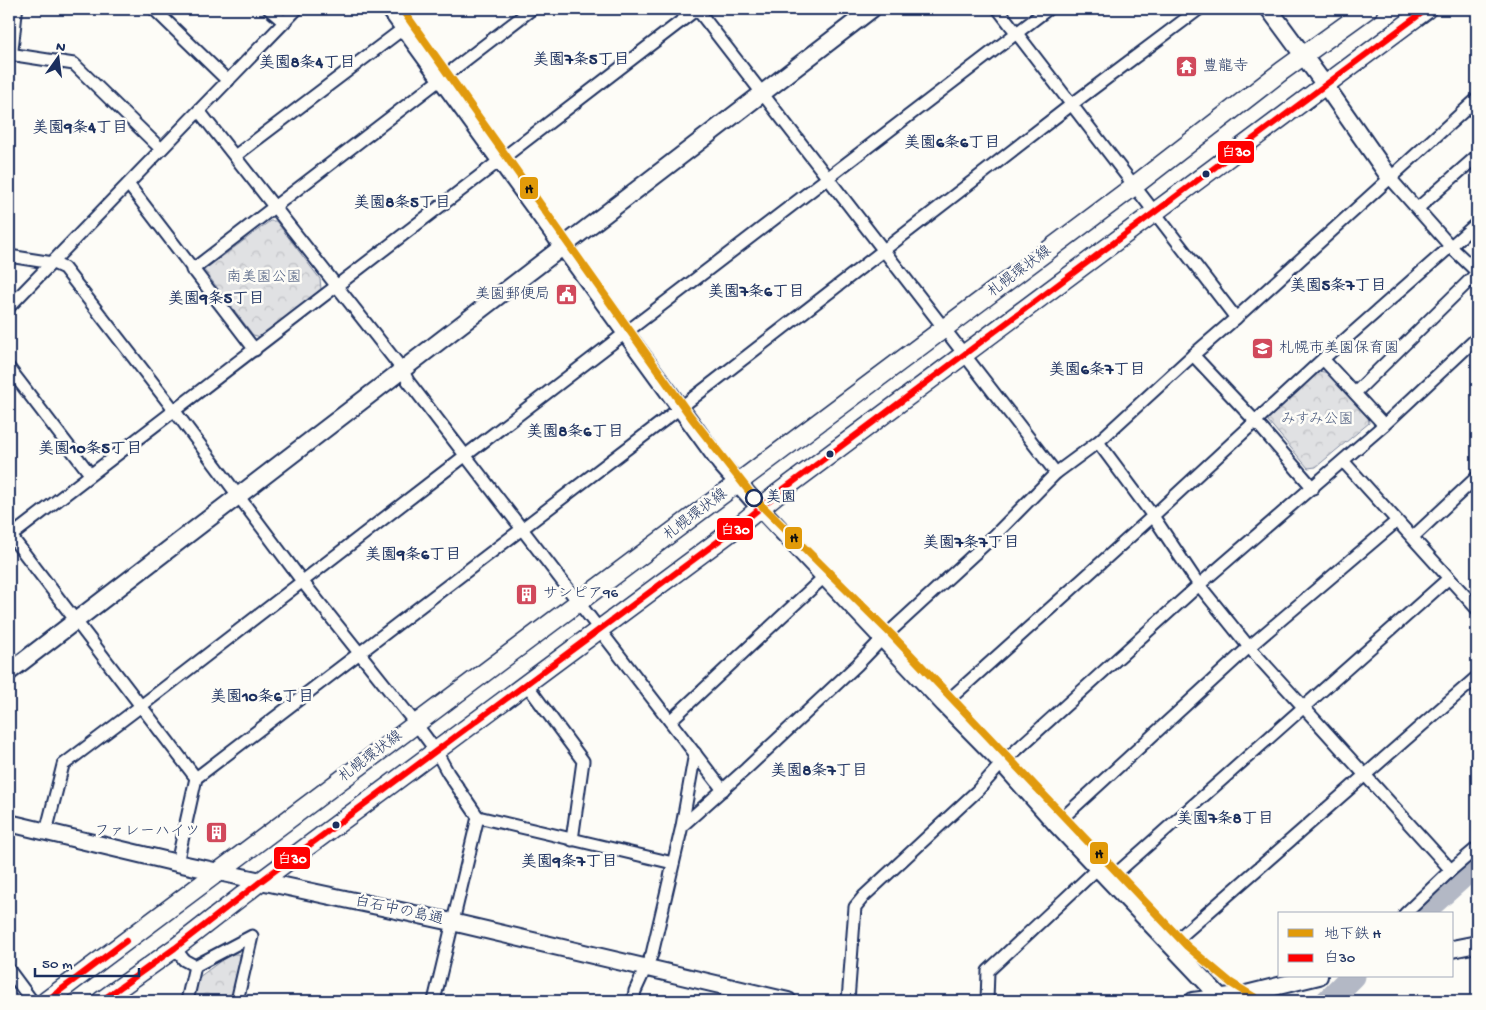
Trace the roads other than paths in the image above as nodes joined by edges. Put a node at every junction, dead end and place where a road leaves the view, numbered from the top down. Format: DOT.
graph roads {
  1 [pos="14,9"];
  2 [pos="154,9"];
  3 [pos="270,9"];
  4 [pos="296,9"];
  5 [pos="390,9"];
  6 [pos="532,9"];
  7 [pos="697,9"];
  8 [pos="872,9"];
  9 [pos="998,9"];
  10 [pos="1048,9"];
  11 [pos="1199,9"];
  12 [pos="1269,9"];
  13 [pos="1368,9"];
  14 [pos="1427,9"];
  15 [pos="284,22"];
  16 [pos="404,28"];
  17 [pos="1016,33"];
  18 [pos="9,54"];
  19 [pos="1304,56"];
  20 [pos="440,80"];
  21 [pos="228,81"];
  22 [pos="1325,84"];
  23 [pos="763,93"];
  24 [pos="1477,99"];
  25 [pos="1071,106"];
  26 [pos="199,111"];
  27 [pos="162,150"];
  28 [pos="235,156"];
  29 [pos="1477,156"];
  30 [pos="501,161"];
  31 [pos="829,177"];
  32 [pos="1390,178"];
  33 [pos="128,184"];
  34 [pos="1134,186"];
  35 [pos="275,207"];
  36 [pos="1418,208"];
  37 [pos="1155,212"];
  38 [pos="1477,223"];
  39 [pos="563,246"];
  40 [pos="1451,246"];
  41 [pos="883,250"];
  42 [pos="9,256"];
  43 [pos="53,263"];
  44 [pos="192,270"];
  45 [pos="1477,273"];
  46 [pos="335,286"];
  47 [pos="9,307"];
  48 [pos="1236,318"];
  49 [pos="943,328"];
  50 [pos="626,334"];
  51 [pos="1477,338"];
  52 [pos="255,350"];
  53 [pos="964,355"];
  54 [pos="1193,355"];
  55 [pos="1323,359"];
  56 [pos="9,368"];
  57 [pos="402,369"];
  58 [pos="1355,393"];
  59 [pos="680,408"];
  60 [pos="174,410"];
  61 [pos="1256,422"];
  62 [pos="1384,425"];
  63 [pos="1098,442"];
  64 [pos="466,455"];
  65 [pos="1343,461"];
  66 [pos="1056,473"];
  67 [pos="90,474"];
  68 [pos="1477,477"];
  69 [pos="738,483"];
  70 [pos="1313,488"];
  71 [pos="238,496"];
  72 [pos="760,508"];
  73 [pos="1153,516"];
  74 [pos="1397,521"];
  75 [pos="522,528"];
  76 [pos="10,536"];
  77 [pos="1413,537"];
  78 [pos="825,576"];
  79 [pos="1449,578"];
  80 [pos="302,581"];
  81 [pos="1199,585"];
  82 [pos="579,602"];
  83 [pos="1477,609"];
  84 [pos="75,621"];
  85 [pos="599,630"];
  86 [pos="883,638"];
  87 [pos="1249,647"];
  88 [pos="359,653"];
  89 [pos="9,672"];
  90 [pos="1477,677"];
  91 [pos="527,685"];
  92 [pos="944,704"];
  93 [pos="142,706"];
  94 [pos="1303,708"];
  95 [pos="670,721"];
  96 [pos="416,724"];
  97 [pos="436,751"];
  98 [pos="695,753"];
  99 [pos="1002,763"];
  100 [pos="1366,775"];
  101 [pos="196,778"];
  102 [pos="723,790"];
  103 [pos="478,817"];
  104 [pos="9,823"];
  105 [pos="1056,824"];
  106 [pos="682,826"];
  107 [pos="46,832"];
  108 [pos="572,840"];
  109 [pos="1477,848"];
  110 [pos="177,863"];
  111 [pos="673,863"];
  112 [pos="1451,870"];
  113 [pos="218,872"];
  114 [pos="1103,874"];
  115 [pos="261,881"];
  116 [pos="1407,912"];
  117 [pos="452,922"];
  118 [pos="1172,944"];
  119 [pos="1477,944"];
  120 [pos="175,948"];
  121 [pos="1454,949"];
  122 [pos="195,966"];
  123 [pos="645,968"];
  124 [pos="9,970"];
  125 [pos="1304,978"];
  126 [pos="1288,980"];
  127 [pos="1223,999"];
  128 [pos="32,1001"];
  129 [pos="46,1001"];
  130 [pos="101,1001"];
  131 [pos="187,1001"];
  132 [pos="237,1001"];
  133 [pos="434,1001"];
  134 [pos="633,1001"];
  135 [pos="788,1001"];
  136 [pos="848,1001"];
  137 [pos="987,1001"];
  138 [pos="1193,1001"];
  1 -- 18 [label="street"];
  2 -- 21 [label="street"];
  3 -- 15 [label="street"];
  4 -- 15 [label="street"];
  5 -- 16 [label="street"];
  6 -- 20 [label="street"];
  7 -- 23 [label="street"];
  7 -- 30 [label="street"];
  8 -- 23 [label="street"];
  9 -- 17 [label="street"];
  10 -- 17 [label="street"];
  11 -- 25 [label="street"];
  12 -- 19 [label="street"];
  13 -- 19 [label="main road, 札幌環状線"];
  14 -- 22 [label="main road"];
  15 -- 21 [label="street"];
  16 -- 20 [label="street"];
  16 -- 28 [label="street"];
  17 -- 25 [label="street"];
  17 -- 31 [label="street"];
  18 -- 27 [label="street"];
  19 -- 22 [label="street"];
  19 -- 34 [label="main road, 札幌環状線"];
  20 -- 30 [label="street"];
  20 -- 35 [label="street"];
  21 -- 26 [label="street"];
  22 -- 32 [label="street"];
  22 -- 37 [label="main road"];
  23 -- 31 [label="street"];
  23 -- 39 [label="street"];
  24 -- 32 [label="street"];
  25 -- 34 [label="street"];
  25 -- 41 [label="street"];
  26 -- 27 [label="street"];
  26 -- 28 [label="street"];
  27 -- 33 [label="street"];
  28 -- 35 [label="street"];
  29 -- 36 [label="street"];
  30 -- 39 [label="street"];
  30 -- 46 [label="street"];
  31 -- 41 [label="street"];
  31 -- 50 [label="street"];
  32 -- 36 [label="street"];
  32 -- 48 [label="street"];
  33 -- 43 [label="street"];
  33 -- 44 [label="street"];
  34 -- 37 [label="street"];
  34 -- 49 [label="main road, 札幌環状線"];
  35 -- 44 [label="street"];
  35 -- 46 [label="street"];
  36 -- 40 [label="street"];
  37 -- 48 [label="street"];
  37 -- 53 [label="main road"];
  38 -- 40 [label="street"];
  39 -- 50 [label="street"];
  39 -- 57 [label="street"];
  40 -- 45 [label="street"];
  40 -- 55 [label="street"];
  41 -- 49 [label="street"];
  41 -- 59 [label="street"];
  42 -- 43 [label="street"];
  43 -- 47 [label="street"];
  43 -- 60 [label="street"];
  44 -- 52 [label="street"];
  45 -- 58 [label="street"];
  46 -- 52 [label="street"];
  46 -- 57 [label="street"];
  48 -- 54 [label="street"];
  49 -- 53 [label="street"];
  49 -- 69 [label="main road, 札幌環状線"];
  50 -- 59 [label="street"];
  50 -- 64 [label="street"];
  51 -- 62 [label="street"];
  52 -- 60 [label="street"];
  53 -- 66 [label="street"];
  53 -- 72 [label="main road"];
  54 -- 61 [label="street"];
  54 -- 63 [label="street"];
  55 -- 58 [label="street"];
  55 -- 61 [label="street"];
  56 -- 67 [label="street"];
  57 -- 64 [label="street"];
  57 -- 71 [label="street"];
  58 -- 62 [label="street"];
  59 -- 69 [label="street"];
  59 -- 75 [label="street"];
  60 -- 67 [label="street"];
  60 -- 71 [label="street"];
  61 -- 70 [label="street"];
  61 -- 73 [label="street"];
  62 -- 65 [label="street"];
  63 -- 66 [label="street"];
  63 -- 73 [label="street"];
  64 -- 75 [label="street"];
  64 -- 80 [label="street"];
  65 -- 70 [label="street"];
  65 -- 74 [label="street"];
  66 -- 86 [label="street"];
  67 -- 76 [label="street"];
  68 -- 77 [label="street"];
  69 -- 72 [label="street"];
  69 -- 82 [label="main road, 札幌環状線"];
  70 -- 81 [label="street"];
  71 -- 80 [label="street"];
  71 -- 84 [label="street"];
  72 -- 78 [label="street"];
  72 -- 85 [label="main road"];
  73 -- 81 [label="street"];
  73 -- 92 [label="street"];
  74 -- 77 [label="street"];
  74 -- 87 [label="street"];
  75 -- 82 [label="street"];
  75 -- 88 [label="street"];
  76 -- 84 [label="street"];
  77 -- 79 [label="street"];
  78 -- 86 [label="street"];
  78 -- 95 [label="street"];
  79 -- 83 [label="street"];
  79 -- 94 [label="street"];
  80 -- 88 [label="street"];
  80 -- 93 [label="street"];
  81 -- 87 [label="street"];
  81 -- 99 [label="street"];
  82 -- 85 [label="street"];
  82 -- 96 [label="main road, 札幌環状線"];
  84 -- 89 [label="street"];
  84 -- 93 [label="street"];
  85 -- 91 [label="main road"];
  85 -- 95 [label="street"];
  86 -- 92 [label="street"];
  86 -- 102 [label="street"];
  87 -- 94 [label="street"];
  87 -- 105 [label="street"];
  88 -- 96 [label="street"];
  88 -- 101 [label="street"];
  90 -- 100 [label="street"];
  91 -- 97 [label="main road"];
  91 -- 108 [label="street"];
  92 -- 99 [label="street"];
  93 -- 101 [label="street"];
  93 -- 107 [label="street"];
  94 -- 100 [label="street"];
  94 -- 114 [label="street"];
  95 -- 98 [label="street"];
  96 -- 97 [label="street"];
  96 -- 113 [label="main road, 札幌環状線"];
  97 -- 103 [label="street"];
  97 -- 115 [label="main road"];
  98 -- 102 [label="street"];
  98 -- 106 [label="street"];
  99 -- 105 [label="street"];
  99 -- 136 [label="street"];
  100 -- 112 [label="street"];
  100 -- 118 [label="street"];
  101 -- 110 [label="street"];
  102 -- 106 [label="street"];
  103 -- 108 [label="street"];
  103 -- 117 [label="street"];
  104 -- 107 [label="street, 白石中の島通"];
  105 -- 114 [label="street"];
  106 -- 111 [label="street"];
  107 -- 110 [label="street, 白石中の島通"];
  108 -- 111 [label="street"];
  109 -- 112 [label="street"];
  110 -- 113 [label="street, 白石中の島通"];
  111 -- 123 [label="street"];
  112 -- 116 [label="street"];
  113 -- 115 [label="street, 白石中の島通"];
  113 -- 129 [label="main road, 札幌環状線"];
  114 -- 118 [label="street"];
  114 -- 137 [label="street"];
  115 -- 117 [label="street, 白石中の島通"];
  115 -- 120 [label="main road"];
  117 -- 123 [label="street, 白石中の島通"];
  117 -- 133 [label="street"];
  118 -- 127 [label="street"];
  119 -- 121 [label="street"];
  120 -- 122 [label="street"];
  120 -- 130 [label="main road"];
  122 -- 131 [label="street"];
  122 -- 132 [label="street"];
  123 -- 134 [label="street"];
  123 -- 135 [label="street, 白石中の島通"];
  124 -- 128 [label="street"];
  125 -- 126 [label="street"];
  126 -- 127 [label="street"];
  127 -- 138 [label="street"];
}
